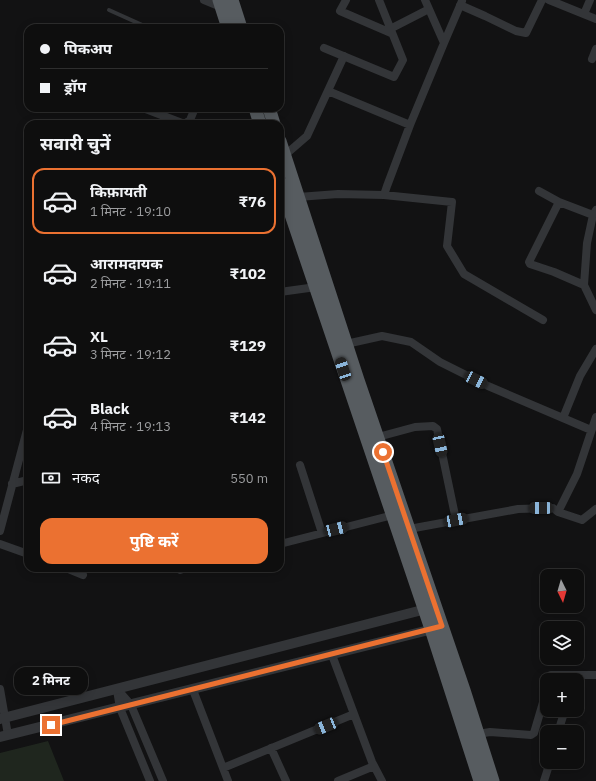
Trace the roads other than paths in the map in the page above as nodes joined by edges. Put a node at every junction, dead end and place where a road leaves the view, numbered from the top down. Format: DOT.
graph roads {
  1 [pos="204,0"];
  2 [pos="346,0"];
  3 [pos="379,0"];
  4 [pos="425,0"];
  5 [pos="542,0"];
  6 [pos="549,0"];
  7 [pos="590,0"];
  8 [pos="224,2"];
  9 [pos="461,2"];
  10 [pos="109,10"];
  11 [pos="429,10"];
  12 [pos="584,14"];
  13 [pos="596,19"];
  14 [pos="140,24"];
  15 [pos="227,24"];
  16 [pos="238,24"];
  17 [pos="391,31"];
  18 [pos="444,44"];
  19 [pos="324,48"];
  20 [pos="596,49"];
  21 [pos="344,56"];
  22 [pos="592,59"];
  23 [pos="328,91"];
  24 [pos="153,112"];
  25 [pos="174,120"];
  26 [pos="410,125"];
  27 [pos="284,155"];
  28 [pos="539,191"];
  29 [pos="284,194"];
  30 [pos="384,196"];
  31 [pos="298,197"];
  32 [pos="559,202"];
  33 [pos="595,212"];
  34 [pos="584,285"];
  35 [pos="316,287"];
  36 [pos="284,291"];
  37 [pos="595,306"];
  38 [pos="543,320"];
  39 [pos="346,344"];
  40 [pos="596,349"];
  41 [pos="596,417"];
  42 [pos="563,418"];
  43 [pos="591,430"];
  44 [pos="378,438"];
  45 [pos="24,449"];
  46 [pos="300,465"];
  47 [pos="24,481"];
  48 [pos="12,484"];
  49 [pos="596,509"];
  50 [pos="558,512"];
  51 [pos="392,515"];
  52 [pos="456,520"];
  53 [pos="409,529"];
  54 [pos="0,531"];
  55 [pos="322,533"];
  56 [pos="284,543"];
  57 [pos="0,544"];
  58 [pos="24,553"];
  59 [pos="76,572"];
  60 [pos="83,575"];
  61 [pos="430,608"];
  62 [pos="437,628"];
  63 [pos="332,655"];
  64 [pos="596,675"];
  65 [pos="584,677"];
  66 [pos="0,689"];
  67 [pos="117,689"];
  68 [pos="193,690"];
  69 [pos="131,705"];
  70 [pos="120,708"];
  71 [pos="540,713"];
  72 [pos="354,714"];
  73 [pos="3,719"];
  74 [pos="478,734"];
  75 [pos="4,736"];
  76 [pos="271,748"];
  77 [pos="374,766"];
  78 [pos="223,768"];
  79 [pos="548,769"];
  80 [pos="150,781"];
  81 [pos="163,781"];
  82 [pos="228,781"];
  83 [pos="286,781"];
  84 [pos="338,781"];
  85 [pos="382,781"];
  86 [pos="480,781"];
  87 [pos="493,781"];
  88 [pos="544,781"];
  1 -- 8 [label="street"];
  2 -- 17 [label="street"];
  3 -- 17 [label="street"];
  4 -- 11 [label="street"];
  5 -- 9 [label="street"];
  6 -- 12 [label="street"];
  7 -- 12 [label="street"];
  8 -- 15 [label="highway"];
  8 -- 16 [label="highway"];
  9 -- 18 [label="street"];
  10 -- 14 [label="lane"];
  11 -- 17 [label="street"];
  11 -- 18 [label="street"];
  12 -- 13 [label="street"];
  17 -- 21 [label="street"];
  18 -- 26 [label="street"];
  19 -- 21 [label="street"];
  20 -- 22 [label="street"];
  21 -- 23 [label="street"];
  23 -- 26 [label="street"];
  23 -- 27 [label="street"];
  24 -- 25 [label="street"];
  26 -- 30 [label="street"];
  27 -- 31 [label="highway"];
  28 -- 32 [label="street"];
  29 -- 35 [label="highway"];
  30 -- 31 [label="street"];
  30 -- 38 [label="street"];
  31 -- 39 [label="highway"];
  32 -- 33 [label="street"];
  32 -- 34 [label="street"];
  33 -- 34 [label="street"];
  34 -- 37 [label="street"];
  35 -- 36 [label="street"];
  35 -- 51 [label="highway"];
  39 -- 42 [label="street"];
  39 -- 44 [label="highway"];
  40 -- 42 [label="street"];
  41 -- 43 [label="street"];
  42 -- 43 [label="street"];
  43 -- 50 [label="street"];
  44 -- 52 [label="street"];
  44 -- 53 [label="highway"];
  45 -- 48 [label="street"];
  46 -- 55 [label="street"];
  47 -- 48 [label="street"];
  48 -- 54 [label="street"];
  49 -- 50 [label="street"];
  50 -- 52 [label="street"];
  51 -- 55 [label="street"];
  51 -- 61 [label="highway"];
  52 -- 53 [label="street"];
  53 -- 61 [label="highway"];
  55 -- 56 [label="street"];
  57 -- 58 [label="street"];
  59 -- 60 [label="street"];
  61 -- 62 [label="highway"];
  61 -- 67 [label="street"];
  62 -- 63 [label="street"];
  62 -- 74 [label="highway"];
  62 -- 86 [label="highway"];
  63 -- 68 [label="street"];
  63 -- 72 [label="street"];
  64 -- 65 [label="street"];
  66 -- 73 [label="street"];
  67 -- 69 [label="street"];
  67 -- 70 [label="street"];
  67 -- 73 [label="street"];
  68 -- 69 [label="street"];
  68 -- 78 [label="street"];
  69 -- 70 [label="street"];
  69 -- 81 [label="street"];
  70 -- 75 [label="street"];
  70 -- 80 [label="street"];
  71 -- 74 [label="street"];
  72 -- 76 [label="street"];
  72 -- 77 [label="street"];
  73 -- 75 [label="street"];
  74 -- 87 [label="highway"];
  76 -- 78 [label="street"];
  76 -- 83 [label="street"];
  77 -- 84 [label="street"];
  77 -- 85 [label="street"];
  78 -- 82 [label="street"];
  79 -- 88 [label="street"];
}
